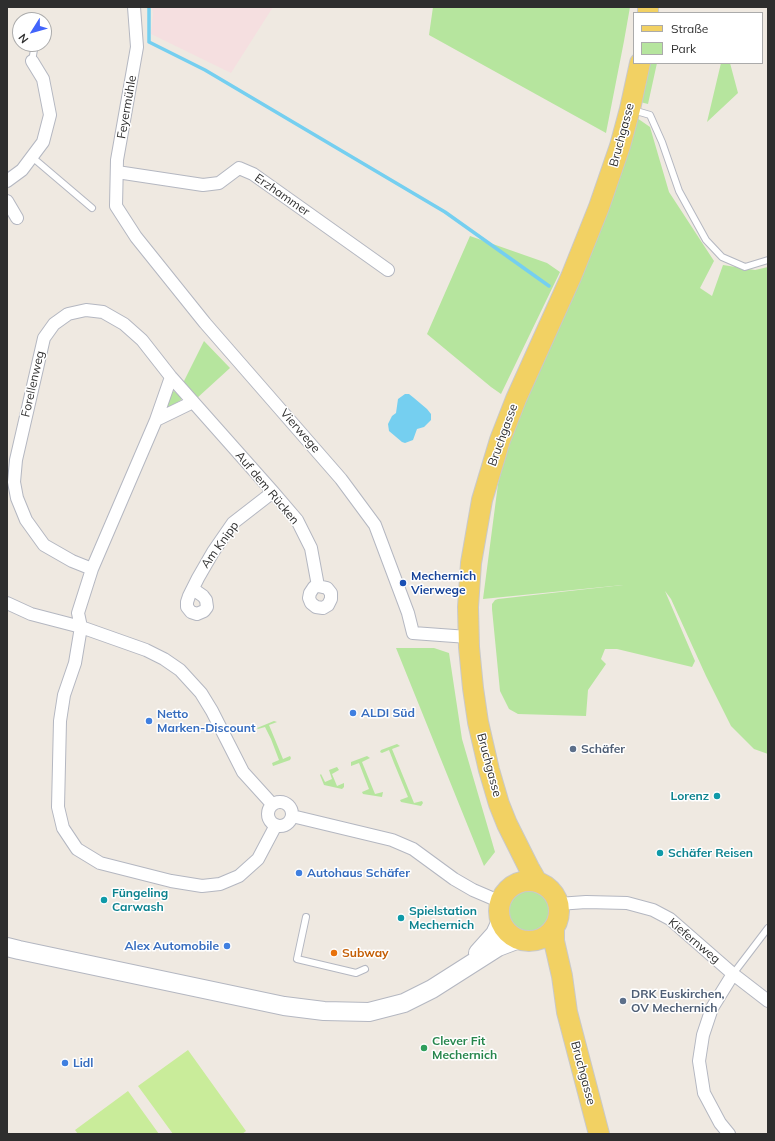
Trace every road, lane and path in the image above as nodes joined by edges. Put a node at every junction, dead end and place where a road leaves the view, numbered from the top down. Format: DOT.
graph roads {
  1 [pos="134,7"];
  2 [pos="34,52"];
  3 [pos="32,61"];
  4 [pos="640,64"];
  5 [pos="630,109"];
  6 [pos="32,158"];
  7 [pos="117,172"];
  8 [pos="7,181"];
  9 [pos="7,201"];
  10 [pos="116,206"];
  11 [pos="92,208"];
  12 [pos="17,218"];
  13 [pos="768,260"];
  14 [pos="388,270"];
  15 [pos="174,381"];
  16 [pos="193,402"];
  17 [pos="156,420"];
  18 [pos="273,492"];
  19 [pos="92,569"];
  20 [pos="318,586"];
  21 [pos="193,589"];
  22 [pos="7,603"];
  23 [pos="81,628"];
  24 [pos="468,637"];
  25 [pos="272,804"];
  26 [pos="292,816"];
  27 [pos="507,824"];
  28 [pos="276,825"];
  29 [pos="537,882"];
  30 [pos="506,894"];
  31 [pos="558,904"];
  32 [pos="306,917"];
  33 [pos="501,921"];
  34 [pos="554,928"];
  35 [pos="768,928"];
  36 [pos="526,940"];
  37 [pos="7,946"];
  38 [pos="465,967"];
  39 [pos="365,969"];
  40 [pos="733,974"];
  41 [pos="768,1001"];
  42 [pos="567,1012"];
  43 [pos="599,1134"];
  44 [pos="729,1134"];
  1 -- 7 [label="street, Feyermühle"];
  2 -- 3 [label="lane"];
  3 -- 6 [label="street"];
  4 -- 5 [label="main road, Bruchgasse"];
  5 -- 13 [label="lane"];
  5 -- 24 [label="main road, Bruchgasse"];
  6 -- 8 [label="street"];
  6 -- 11 [label="lane"];
  7 -- 10 [label="street, Feyermühle"];
  7 -- 14 [label="street, Erzhammer"];
  9 -- 12 [label="street"];
  10 -- 24 [label="street, Vierwege"];
  15 -- 16 [label="street, Auf dem Rücken"];
  15 -- 17 [label="street"];
  15 -- 19 [label="street, Forellenweg"];
  16 -- 17 [label="street"];
  16 -- 18 [label="street, Auf dem Rücken"];
  17 -- 19 [label="street"];
  18 -- 20 [label="street, Auf dem Rücken"];
  18 -- 21 [label="street, Am Knipp"];
  19 -- 23 [label="street"];
  22 -- 23 [label="street"];
  23 -- 25 [label="street"];
  23 -- 28 [label="street"];
  24 -- 27 [label="main road, Bruchgasse"];
  25 -- 26 [label="street"];
  25 -- 28 [label="street"];
  26 -- 28 [label="street"];
  26 -- 30 [label="street"];
  27 -- 29 [label="main road, Bruchgasse"];
  27 -- 30 [label="main road, Bruchgasse"];
  29 -- 30 [label="main road"];
  29 -- 31 [label="main road"];
  30 -- 33 [label="main road"];
  31 -- 34 [label="main road"];
  31 -- 40 [label="street, Kiefernweg"];
  32 -- 39 [label="lane"];
  33 -- 36 [label="main road"];
  33 -- 38 [label="main road"];
  34 -- 36 [label="main road"];
  34 -- 42 [label="main road, Bruchgasse"];
  35 -- 40 [label="lane"];
  36 -- 38 [label="main road"];
  36 -- 42 [label="main road, Bruchgasse"];
  37 -- 38 [label="main road"];
  40 -- 41 [label="street, Kiefernweg"];
  40 -- 44 [label="street"];
  42 -- 43 [label="main road, Bruchgasse"];
}
